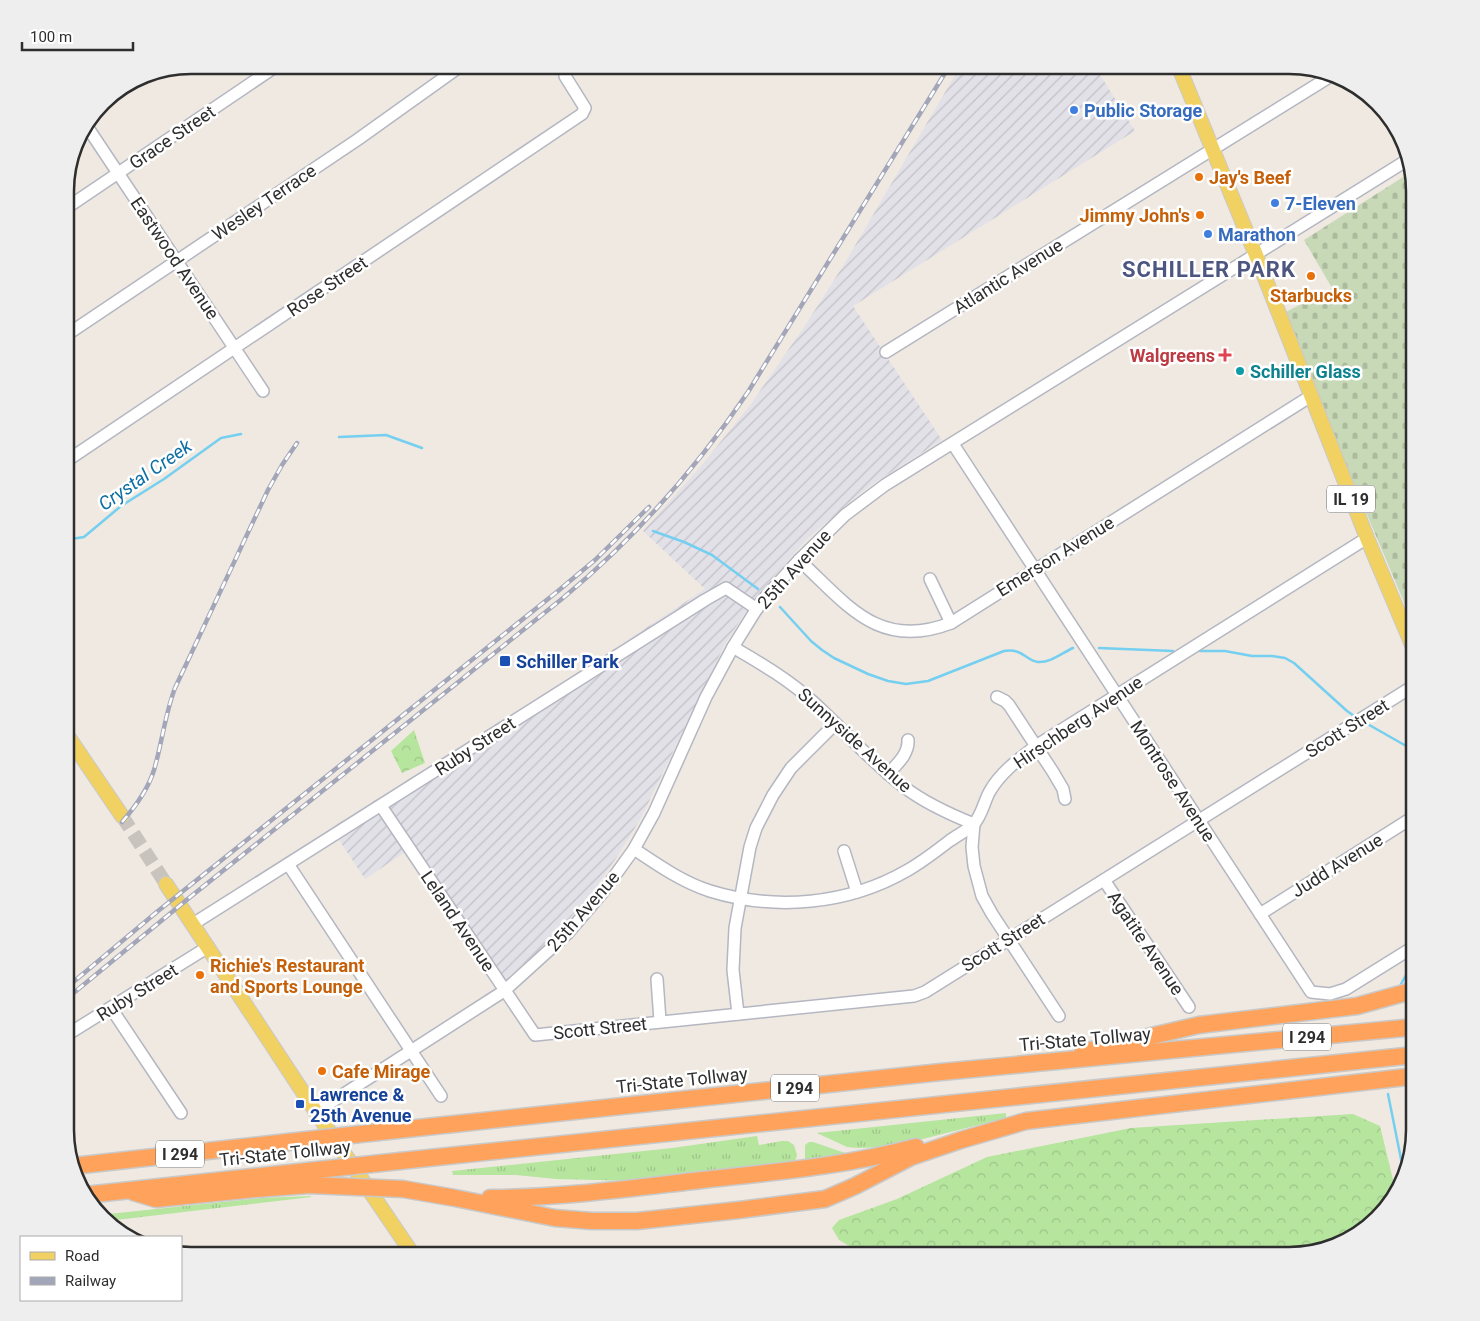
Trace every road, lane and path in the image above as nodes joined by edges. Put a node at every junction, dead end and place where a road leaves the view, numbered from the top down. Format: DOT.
graph roads {
  1 [pos="265,74"];
  2 [pos="449,74"];
  3 [pos="566,74"];
  4 [pos="1182,74"];
  5 [pos="1325,80"];
  6 [pos="90,132"];
  7 [pos="1212,149"];
  8 [pos="1403,163"];
  9 [pos="118,173"];
  10 [pos="74,203"];
  11 [pos="1256,255"];
  12 [pos="177,261"];
  13 [pos="74,330"];
  14 [pos="235,348"];
  15 [pos="886,352"];
  16 [pos="263,391"];
  17 [pos="1311,396"];
  18 [pos="953,444"];
  19 [pos="74,456"];
  20 [pos="1367,538"];
  21 [pos="799,560"];
  22 [pos="1034,569"];
  23 [pos="930,579"];
  24 [pos="756,609"];
  25 [pos="951,623"];
  26 [pos="1406,631"];
  27 [pos="733,647"];
  28 [pos="1406,691"];
  29 [pos="1117,695"];
  30 [pos="997,697"];
  31 [pos="835,724"];
  32 [pos="908,740"];
  33 [pos="74,745"];
  34 [pos="1036,746"];
  35 [pos="888,774"];
  36 [pos="1065,799"];
  37 [pos="381,806"];
  38 [pos="122,816"];
  39 [pos="1199,820"];
  40 [pos="1406,822"];
  41 [pos="974,824"];
  42 [pos="634,849"];
  43 [pos="844,850"];
  44 [pos="288,864"];
  45 [pos="1104,880"];
  46 [pos="166,884"];
  47 [pos="857,892"];
  48 [pos="740,899"];
  49 [pos="1260,914"];
  50 [pos="193,924"];
  51 [pos="1008,939"];
  52 [pos="208,947"];
  53 [pos="1406,952"];
  54 [pos="657,979"];
  55 [pos="504,991"];
  56 [pos="1406,992"];
  57 [pos="1188,1007"];
  58 [pos="111,1008"];
  59 [pos="738,1014"];
  60 [pos="1059,1016"];
  61 [pos="660,1021"];
  62 [pos="1406,1027"];
  63 [pos="74,1031"];
  64 [pos="536,1035"];
  65 [pos="412,1052"];
  66 [pos="1406,1056"];
  67 [pos="1031,1065"];
  68 [pos="1406,1077"];
  69 [pos="1406,1085"];
  70 [pos="1275,1093"];
  71 [pos="441,1096"];
  72 [pos="316,1112"];
  73 [pos="181,1113"];
  74 [pos="1012,1124"];
  75 [pos="79,1165"];
  76 [pos="309,1178"];
  77 [pos="93,1194"];
  78 [pos="455,1198"];
  79 [pos="408,1247"];
  1 -- 9 [label="street, Grace Street"];
  2 -- 12 [label="street, Wesley Terrace"];
  3 -- 14 [label="street, Rose Street"];
  4 -- 7 [label="main road, IL 19"];
  5 -- 7 [label="street, Atlantic Avenue"];
  6 -- 9 [label="street, Eastwood Avenue"];
  7 -- 11 [label="main road, IL 19"];
  7 -- 15 [label="street, Atlantic Avenue"];
  8 -- 11 [label="street, 25th Avenue"];
  9 -- 10 [label="street, Grace Street"];
  9 -- 12 [label="street, Eastwood Avenue"];
  11 -- 17 [label="main road, IL 19"];
  11 -- 18 [label="street, 25th Avenue"];
  12 -- 13 [label="street, Wesley Terrace"];
  12 -- 14 [label="street, Eastwood Avenue"];
  14 -- 16 [label="street, Eastwood Avenue"];
  14 -- 19 [label="street, Rose Street"];
  17 -- 20 [label="main road, IL 19"];
  17 -- 22 [label="street, Emerson Avenue"];
  18 -- 21 [label="street, 25th Avenue"];
  18 -- 22 [label="street, Montrose Avenue"];
  20 -- 26 [label="main road, IL 19"];
  20 -- 29 [label="street, Hirschberg Avenue"];
  21 -- 24 [label="street, 25th Avenue"];
  21 -- 25 [label="street, Emerson Avenue"];
  22 -- 25 [label="street, Emerson Avenue"];
  22 -- 29 [label="street, Montrose Avenue"];
  23 -- 25 [label="street"];
  24 -- 27 [label="street, 25th Avenue"];
  24 -- 37 [label="street, Ruby Street"];
  27 -- 31 [label="street, Sunnyside Avenue"];
  27 -- 42 [label="street, 25th Avenue"];
  28 -- 39 [label="street, Scott Street"];
  29 -- 34 [label="street, Hirschberg Avenue"];
  29 -- 39 [label="street, Montrose Avenue"];
  30 -- 34 [label="street"];
  31 -- 35 [label="street, Sunnyside Avenue"];
  31 -- 48 [label="street"];
  32 -- 35 [label="street"];
  33 -- 38 [label="main road"];
  34 -- 36 [label="street"];
  34 -- 41 [label="street, Hirschberg Avenue"];
  35 -- 41 [label="street, Sunnyside Avenue"];
  37 -- 44 [label="street, Ruby Street"];
  37 -- 55 [label="street, Leland Avenue"];
  39 -- 45 [label="street, Scott Street"];
  39 -- 49 [label="street, Montrose Avenue"];
  40 -- 49 [label="street, Judd Avenue"];
  41 -- 47 [label="street, Hirschberg Avenue"];
  41 -- 51 [label="street"];
  42 -- 48 [label="street, Hirschberg Avenue"];
  42 -- 55 [label="street, 25th Avenue"];
  43 -- 47 [label="street"];
  44 -- 50 [label="street, Ruby Street"];
  44 -- 65 [label="street"];
  45 -- 51 [label="street, Scott Street"];
  45 -- 57 [label="street, Agatite Avenue"];
  46 -- 50 [label="main road"];
  47 -- 48 [label="street, Hirschberg Avenue"];
  48 -- 59 [label="street"];
  49 -- 53 [label="street, Montrose Avenue"];
  50 -- 52 [label="main road"];
  51 -- 59 [label="street, Scott Street"];
  51 -- 60 [label="street"];
  52 -- 58 [label="street, Ruby Street"];
  52 -- 72 [label="main road"];
  54 -- 61 [label="street"];
  55 -- 64 [label="street, Leland Avenue"];
  55 -- 65 [label="street, 25th Avenue"];
  56 -- 67 [label="highway"];
  58 -- 63 [label="street, Ruby Street"];
  58 -- 73 [label="street"];
  59 -- 61 [label="street, Scott Street"];
  61 -- 64 [label="street, Scott Street"];
  62 -- 67 [label="highway, Tri-State Tollway / I 294"];
  65 -- 71 [label="street"];
  65 -- 72 [label="street, 25th Avenue"];
  66 -- 76 [label="highway, Tri-State Tollway / I 294, bridge"];
  67 -- 75 [label="highway, Tri-State Tollway / I 294, bridge"];
  68 -- 70 [label="highway, I 294"];
  69 -- 70 [label="highway"];
  70 -- 74 [label="highway, I 294"];
  72 -- 79 [label="main road"];
  74 -- 78 [label="highway, I 294"];
  74 -- 78 [label="highway, I 294"];
  76 -- 77 [label="highway, Tri-State Tollway / I 294"];
  76 -- 78 [label="highway, I 294, bridge"];
}
